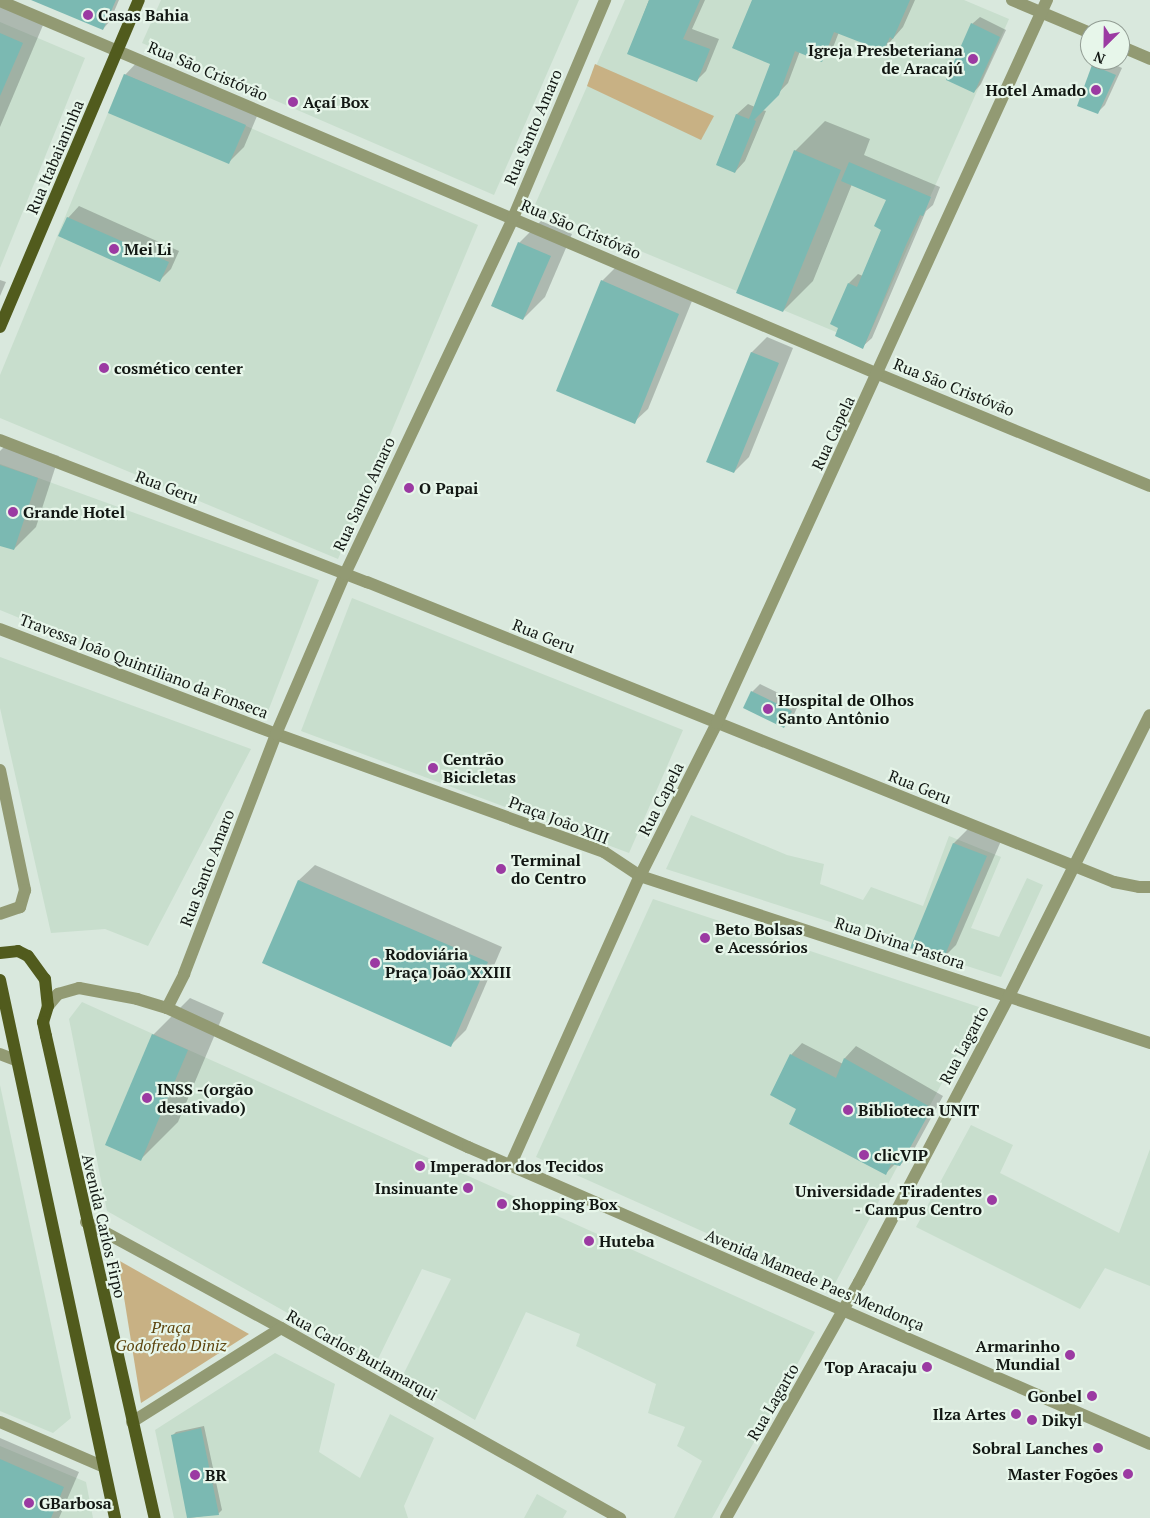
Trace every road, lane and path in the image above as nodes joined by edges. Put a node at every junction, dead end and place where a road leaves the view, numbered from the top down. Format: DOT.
graph roads {
  1 [pos="139,0"];
  2 [pos="605,0"];
  3 [pos="1012,0"];
  4 [pos="1047,0"];
  5 [pos="0,1"];
  6 [pos="1042,13"];
  7 [pos="1080,29"];
  8 [pos="1130,50"];
  9 [pos="118,51"];
  10 [pos="1150,59"];
  11 [pos="513,218"];
  12 [pos="0,327"];
  13 [pos="878,374"];
  14 [pos="0,440"];
  15 [pos="1150,486"];
  16 [pos="345,574"];
  17 [pos="0,629"];
  18 [pos="1150,715"];
  19 [pos="717,723"];
  20 [pos="276,734"];
  21 [pos="0,770"];
  22 [pos="1074,866"];
  23 [pos="640,876"];
  24 [pos="1150,886"];
  25 [pos="0,914"];
  26 [pos="0,953"];
  27 [pos="0,980"];
  28 [pos="1009,996"];
  29 [pos="48,1006"];
  30 [pos="167,1008"];
  31 [pos="1150,1043"];
  32 [pos="0,1054"];
  33 [pos="16,1060"];
  34 [pos="510,1166"];
  35 [pos="86,1222"];
  36 [pos="844,1310"];
  37 [pos="281,1328"];
  38 [pos="0,1422"];
  39 [pos="132,1422"];
  40 [pos="1150,1444"];
  41 [pos="102,1466"];
  42 [pos="115,1518"];
  43 [pos="154,1518"];
  44 [pos="620,1518"];
  45 [pos="726,1518"];
  1 -- 9 [label="main road, Rua Itabaianinha"];
  2 -- 11 [label="street, Rua Santo Amaro"];
  3 -- 6 [label="street"];
  4 -- 6 [label="street, Rua Capela"];
  5 -- 9 [label="street, Rua São Cristóvão"];
  6 -- 7 [label="street"];
  6 -- 13 [label="street, Rua Capela"];
  8 -- 10 [label="street"];
  9 -- 11 [label="street, Rua São Cristóvão"];
  9 -- 12 [label="main road, Rua Itabaianinha"];
  11 -- 13 [label="street, Rua São Cristóvão"];
  11 -- 16 [label="street, Rua Santo Amaro"];
  13 -- 15 [label="street, Rua São Cristóvão"];
  13 -- 19 [label="street, Rua Capela"];
  14 -- 16 [label="street, Rua Geru"];
  16 -- 19 [label="street, Rua Geru"];
  16 -- 20 [label="street, Rua Santo Amaro"];
  17 -- 20 [label="street, Travessa João Quintiliano da Fonseca"];
  18 -- 22 [label="street, Rua Lagarto"];
  19 -- 22 [label="street, Rua Geru"];
  19 -- 23 [label="street, Rua Capela"];
  20 -- 23 [label="street, Praça João XIII"];
  20 -- 30 [label="street, Rua Santo Amaro"];
  21 -- 25 [label="street"];
  22 -- 24 [label="street, Rua Geru"];
  22 -- 28 [label="street, Rua Lagarto"];
  23 -- 28 [label="street, Rua Divina Pastora"];
  23 -- 34 [label="street"];
  26 -- 29 [label="main road, Avenida Carlos Firpo"];
  27 -- 33 [label="main road"];
  28 -- 31 [label="street, Rua Divina Pastora"];
  28 -- 36 [label="street, Rua Lagarto"];
  29 -- 30 [label="street"];
  29 -- 35 [label="main road, Avenida Carlos Firpo"];
  30 -- 34 [label="street, Avenida Mamede Paes Mendonça"];
  32 -- 33 [label="street"];
  33 -- 41 [label="main road"];
  34 -- 36 [label="street, Avenida Mamede Paes Mendonça"];
  35 -- 37 [label="street, Rua Carlos Burlamarqui"];
  35 -- 39 [label="main road, Avenida Carlos Firpo"];
  36 -- 40 [label="street, Avenida Mamede Paes Mendonça"];
  36 -- 45 [label="street, Rua Lagarto"];
  37 -- 39 [label="street"];
  37 -- 44 [label="street, Rua Carlos Burlamarqui"];
  38 -- 41 [label="street"];
  39 -- 43 [label="main road, Avenida Carlos Firpo"];
  41 -- 42 [label="main road"];
}
